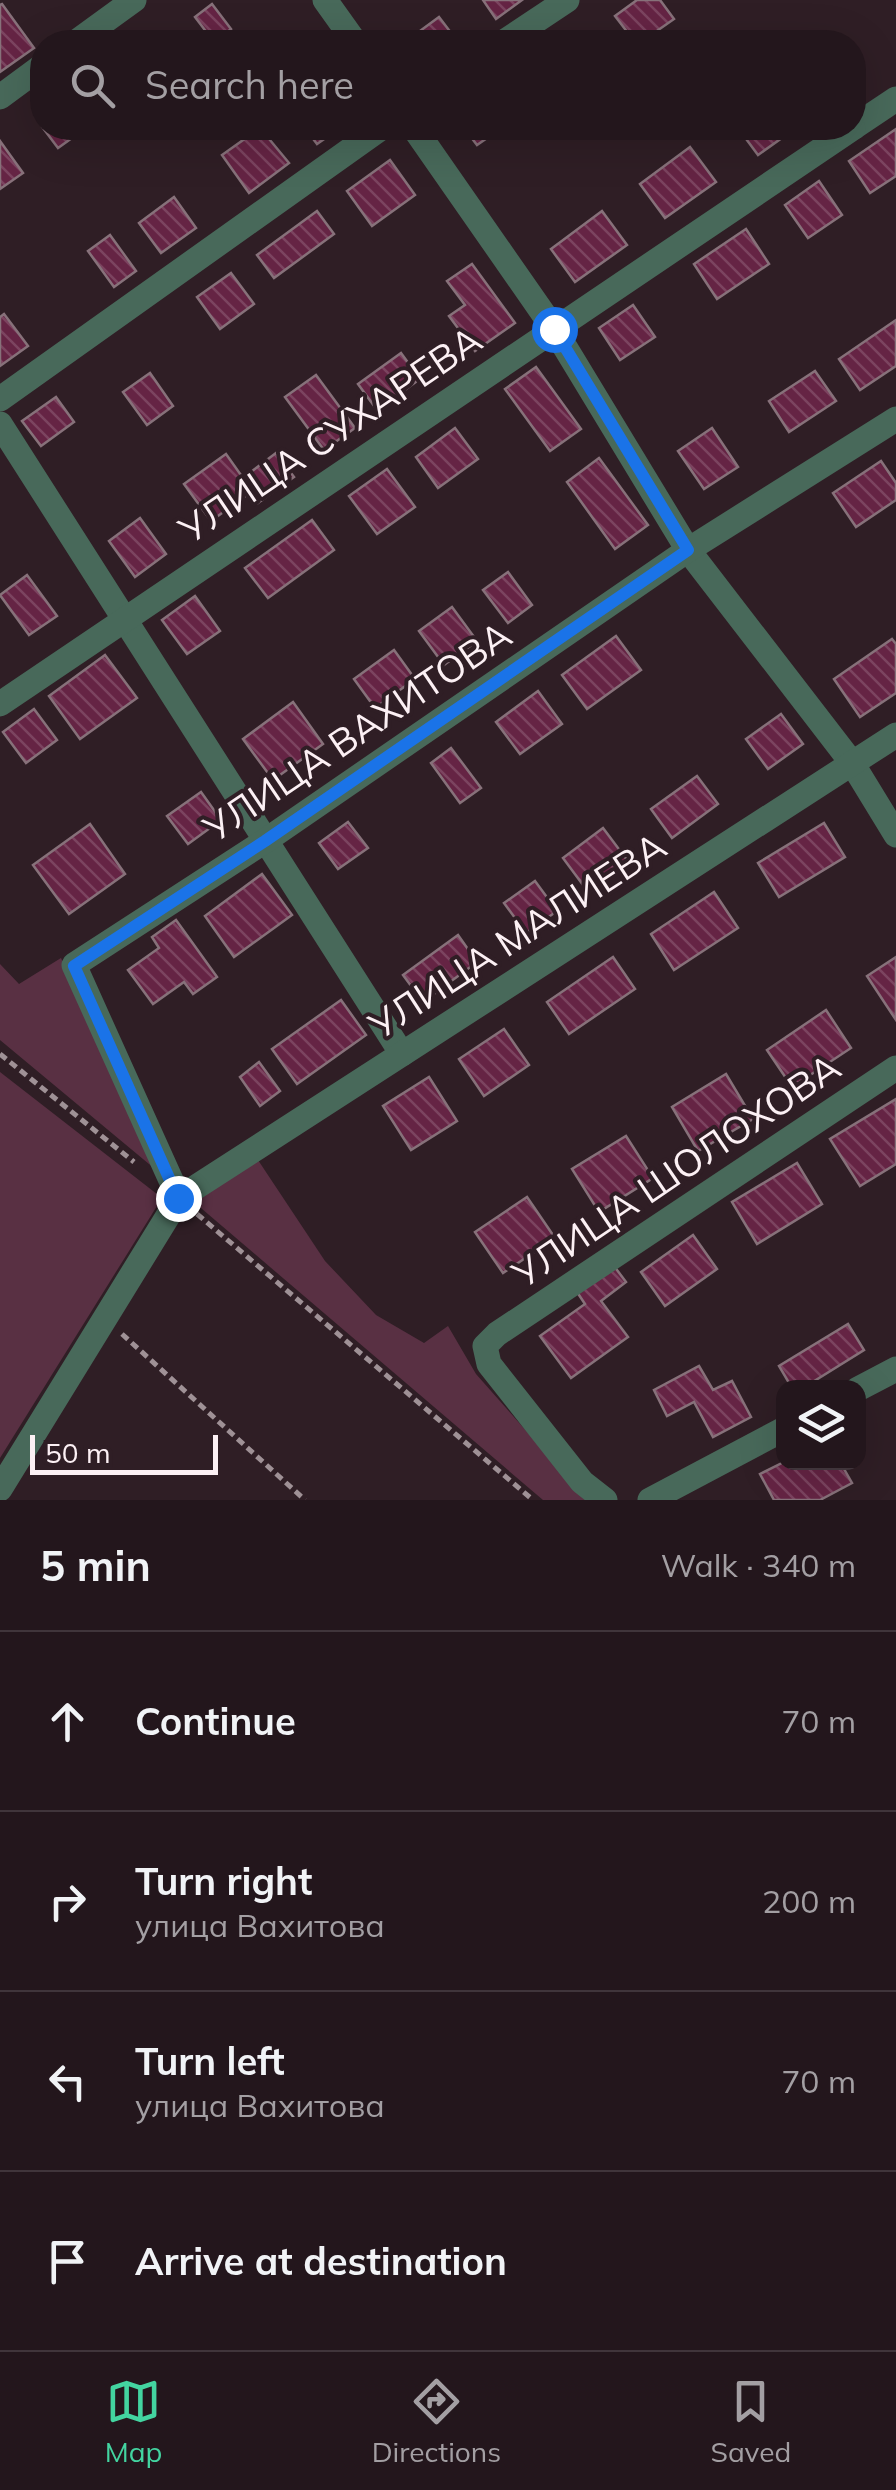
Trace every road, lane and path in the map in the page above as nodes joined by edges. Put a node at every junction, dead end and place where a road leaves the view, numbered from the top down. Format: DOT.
graph roads {
  1 [pos="134,0"];
  2 [pos="325,0"];
  3 [pos="566,0"];
  4 [pos="93,30"];
  5 [pos="346,30"];
  6 [pos="522,30"];
  7 [pos="30,75"];
  8 [pos="0,97"];
  9 [pos="896,99"];
  10 [pos="866,119"];
  11 [pos="363,140"];
  12 [pos="422,140"];
  13 [pos="834,140"];
  14 [pos="554,329"];
  15 [pos="0,399"];
  16 [pos="896,419"];
  17 [pos="0,424"];
  18 [pos="688,550"];
  19 [pos="122,619"];
  20 [pos="0,704"];
  21 [pos="896,735"];
  22 [pos="852,763"];
  23 [pos="896,835"];
  24 [pos="265,841"];
  25 [pos="0,1054"];
  26 [pos="402,1054"];
  27 [pos="896,1068"];
  28 [pos="134,1162"];
  29 [pos="178,1198"];
  30 [pos="105,1318"];
  31 [pos="896,1369"];
  32 [pos="866,1385"];
  33 [pos="776,1433"];
  34 [pos="0,1489"];
  35 [pos="305,1500"];
  36 [pos="534,1500"];
  37 [pos="605,1500"];
  38 [pos="650,1500"];
  1 -- 4 [label="street"];
  2 -- 5 [label="street"];
  3 -- 6 [label="street"];
  7 -- 8 [label="street"];
  9 -- 10 [label="street, УЛИЦА СУХАРЕВА"];
  11 -- 15 [label="street"];
  12 -- 14 [label="street"];
  13 -- 14 [label="street, УЛИЦА СУХАРЕВА"];
  14 -- 18 [label="street"];
  14 -- 19 [label="street, УЛИЦА СУХАРЕВА"];
  16 -- 18 [label="street, УЛИЦА ВАХИТОВА"];
  17 -- 19 [label="street"];
  18 -- 22 [label="street"];
  18 -- 24 [label="street, УЛИЦА ВАХИТОВА"];
  19 -- 20 [label="street, УЛИЦА СУХАРЕВА"];
  19 -- 24 [label="street"];
  21 -- 22 [label="street, УЛИЦА МАЛИЕВА"];
  22 -- 23 [label="street"];
  22 -- 26 [label="street, УЛИЦА МАЛИЕВА"];
  24 -- 26 [label="street"];
  24 -- 29 [label="street, УЛИЦА ВАХИТОВА"];
  25 -- 28 [label="path"];
  26 -- 29 [label="street, УЛИЦА МАЛИЕВА"];
  27 -- 37 [label="street, УЛИЦА ШОЛОХОВА"];
  29 -- 30 [label="street"];
  29 -- 36 [label="path"];
  30 -- 34 [label="street"];
  30 -- 35 [label="path"];
  31 -- 32 [label="street"];
  33 -- 38 [label="street"];
}
